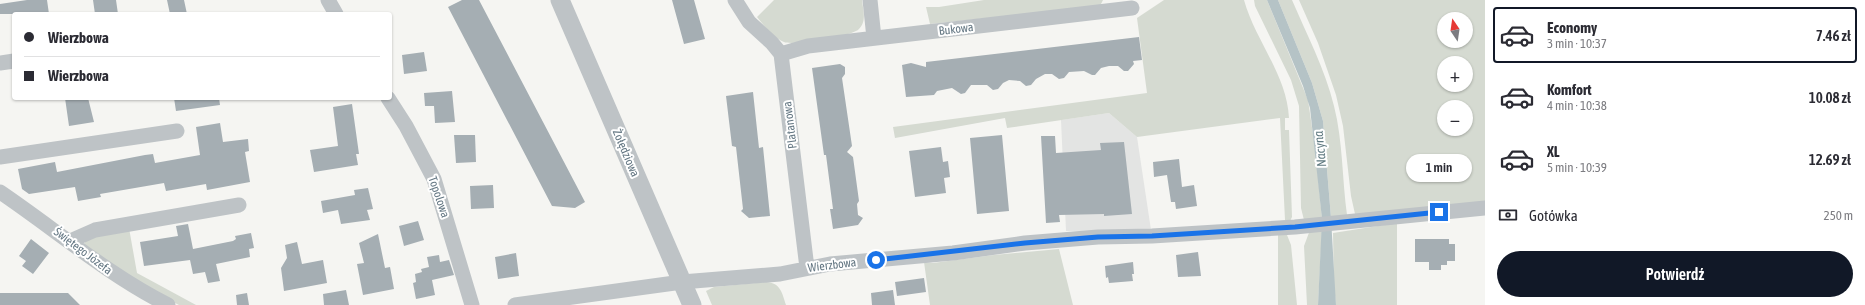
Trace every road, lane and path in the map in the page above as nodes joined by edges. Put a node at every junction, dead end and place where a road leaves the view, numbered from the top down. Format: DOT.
graph roads {
  1 [pos="560,0"];
  2 [pos="735,0"];
  3 [pos="870,0"];
  4 [pos="1132,8"];
  5 [pos="874,38"];
  6 [pos="781,54"];
  7 [pos="12,61"];
  8 [pos="0,63"];
  9 [pos="389,100"];
  10 [pos="177,131"];
  11 [pos="0,157"];
  12 [pos="0,192"];
  13 [pos="239,205"];
  14 [pos="1485,208"];
  15 [pos="70,241"];
  16 [pos="807,268"];
  17 [pos="682,282"];
  18 [pos="168,305"];
  19 [pos="472,305"];
  20 [pos="515,305"];
  21 [pos="692,305"];
  1 -- 17 [label="street, Żołędziowa"];
  2 -- 6 [label="street"];
  3 -- 5 [label="street"];
  4 -- 5 [label="street, Bukowa"];
  5 -- 6 [label="street, Bukowa"];
  6 -- 16 [label="street, Platanowa"];
  7 -- 8 [label="street"];
  9 -- 19 [label="street, Topolowa"];
  10 -- 11 [label="street"];
  12 -- 15 [label="street, Świętego Józefa"];
  13 -- 15 [label="street"];
  14 -- 16 [label="street, Wierzbowa"];
  15 -- 18 [label="street, Świętego Józefa"];
  16 -- 17 [label="street, Wierzbowa"];
  17 -- 20 [label="street, Wierzbowa"];
  17 -- 21 [label="street, Żołędziowa"];
}
